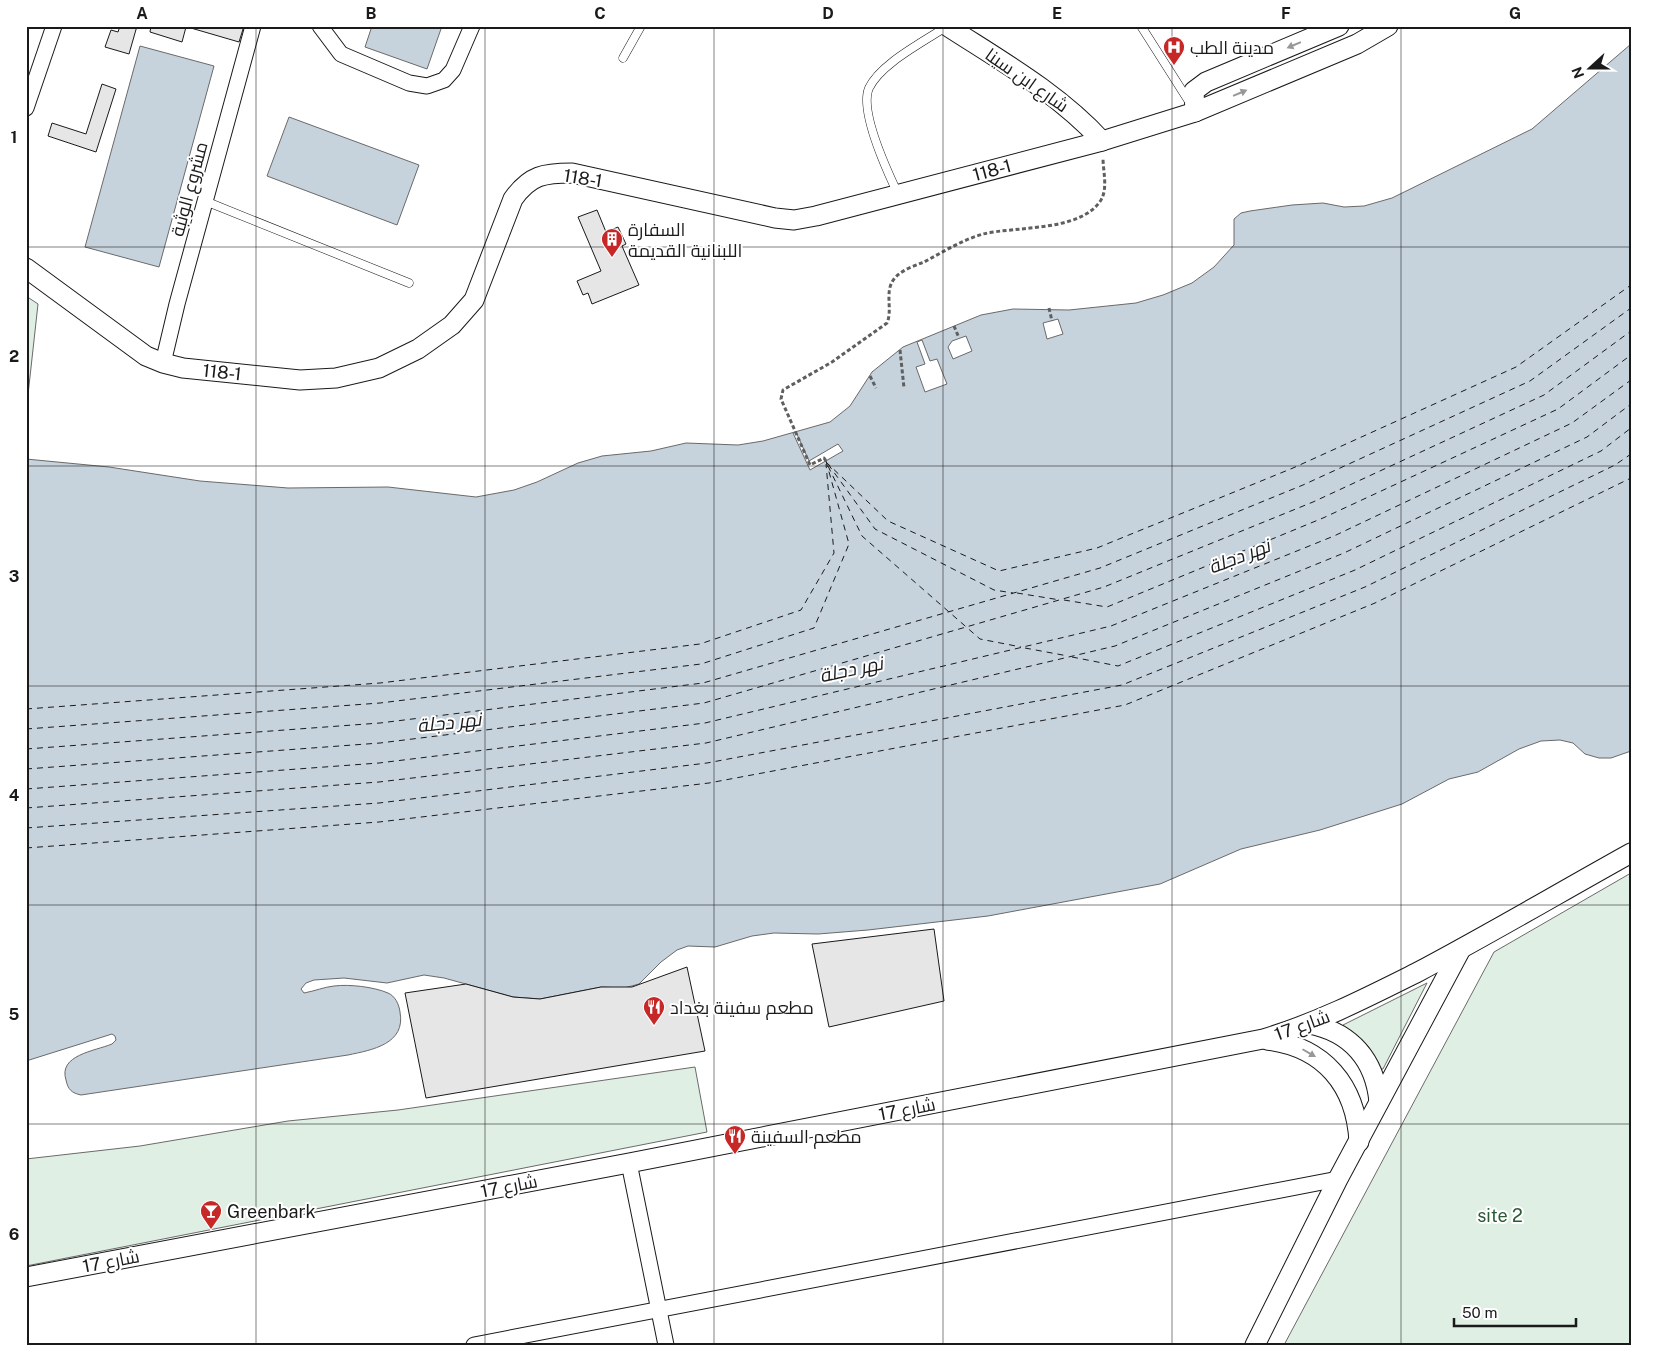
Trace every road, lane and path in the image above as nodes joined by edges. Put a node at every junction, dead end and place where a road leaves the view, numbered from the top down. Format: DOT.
graph roads {
  1 [pos="54,26"];
  2 [pos="254,26"];
  3 [pos="320,26"];
  4 [pos="472,26"];
  5 [pos="641,26"];
  6 [pos="947,26"];
  7 [pos="1141,26"];
  8 [pos="1339,26"];
  9 [pos="1388,26"];
  10 [pos="623,58"];
  11 [pos="30,81"];
  12 [pos="26,108"];
  13 [pos="1196,112"];
  14 [pos="1102,141"];
  15 [pos="898,194"];
  16 [pos="205,201"];
  17 [pos="26,268"];
  18 [pos="409,283"];
  19 [pos="1049,308"];
  20 [pos="1052,320"];
  21 [pos="954,326"];
  22 [pos="959,338"];
  23 [pos="900,350"];
  24 [pos="162,363"];
  25 [pos="870,376"];
  26 [pos="876,388"];
  27 [pos="904,388"];
  28 [pos="826,461"];
  29 [pos="1631,853"];
  30 [pos="1461,949"];
  31 [pos="1309,1024"];
  32 [pos="1263,1039"];
  33 [pos="1379,1102"];
  34 [pos="1359,1142"];
  35 [pos="629,1163"];
  36 [pos="1338,1179"];
  37 [pos="26,1277"];
  38 [pos="658,1310"];
  39 [pos="474,1345"];
  40 [pos="666,1345"];
  41 [pos="1255,1345"];
  1 -- 11 [label="street"];
  2 -- 16 [label="street, مشروع الوثبة"];
  3 -- 4 [label="street"];
  5 -- 10 [label="lane"];
  6 -- 14 [label="street, شارع ابن سينا"];
  6 -- 15 [label="lane"];
  7 -- 13 [label="lane"];
  8 -- 13 [label="street, one-way"];
  13 -- 9 [label="street, 118-1, one-way"];
  11 -- 12 [label="street"];
  13 -- 14 [label="street, 118-1"];
  14 -- 15 [label="street, 118-1"];
  14 -- 28 [label="path"];
  15 -- 24 [label="street, 118-1"];
  16 -- 18 [label="lane"];
  16 -- 24 [label="street, مشروع الوثبة"];
  17 -- 24 [label="street, 118-1"];
  19 -- 20 [label="path"];
  21 -- 22 [label="path"];
  23 -- 27 [label="path"];
  25 -- 26 [label="path"];
  29 -- 30 [label="street, شارع 17"];
  30 -- 31 [label="street, شارع 17"];
  30 -- 33 [label="street"];
  31 -- 32 [label="street, شارع 17"];
  31 -- 33 [label="street"];
  32 -- 34 [label="street, one-way"];
  32 -- 35 [label="street, شارع 17"];
  33 -- 34 [label="street"];
  34 -- 36 [label="street"];
  35 -- 37 [label="street, شارع 17"];
  35 -- 38 [label="street"];
  36 -- 38 [label="street"];
  36 -- 41 [label="street"];
  38 -- 39 [label="street"];
  38 -- 40 [label="street"];
}
